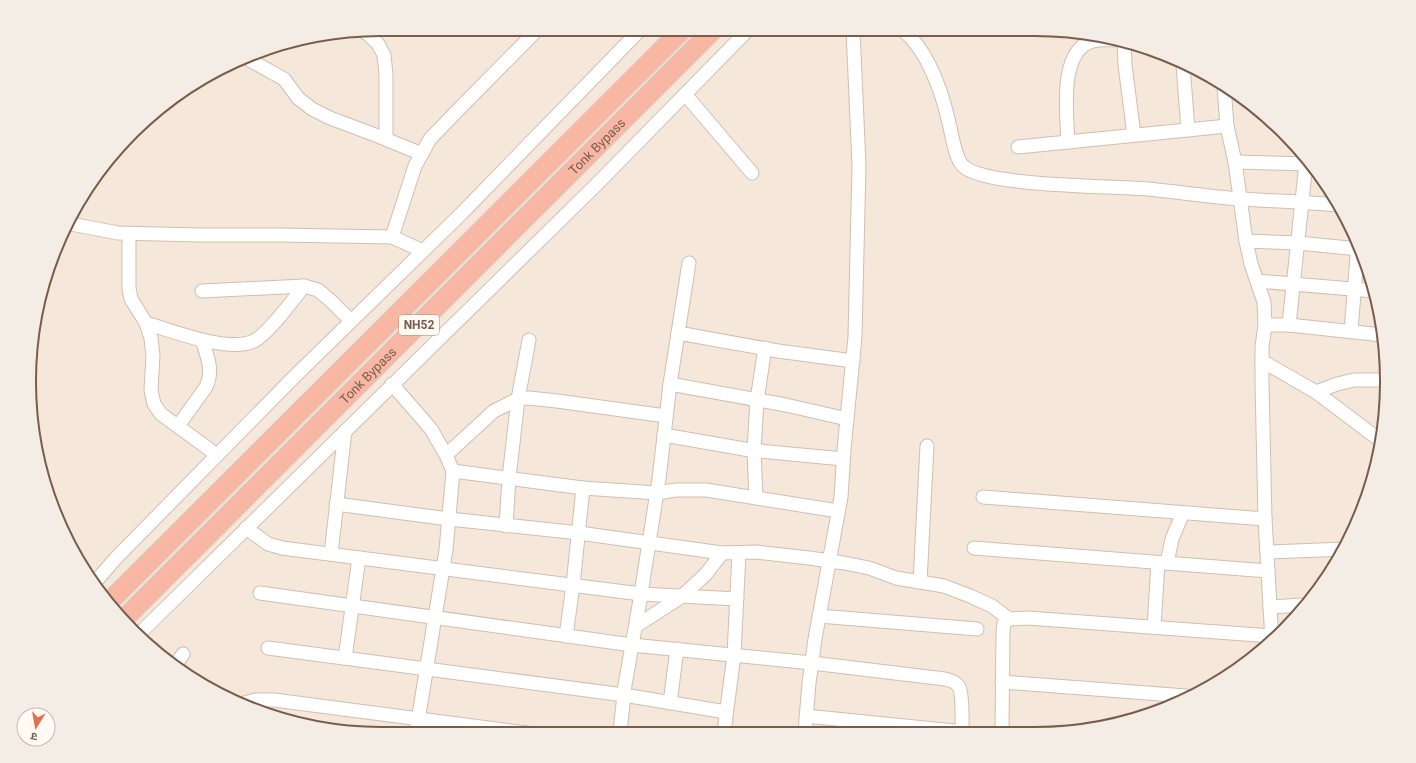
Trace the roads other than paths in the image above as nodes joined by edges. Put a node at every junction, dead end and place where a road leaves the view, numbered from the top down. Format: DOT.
graph roads {
  1 [pos="370,36"];
  2 [pos="531,36"];
  3 [pos="634,36"];
  4 [pos="676,36"];
  5 [pos="707,36"];
  6 [pos="742,36"];
  7 [pos="853,36"];
  8 [pos="911,36"];
  9 [pos="1092,41"];
  10 [pos="1124,48"];
  11 [pos="253,61"];
  12 [pos="1183,70"];
  13 [pos="1225,93"];
  14 [pos="685,94"];
  15 [pos="1227,126"];
  16 [pos="1188,130"];
  17 [pos="1134,135"];
  18 [pos="386,139"];
  19 [pos="1068,142"];
  20 [pos="1018,147"];
  21 [pos="422,154"];
  22 [pos="1235,162"];
  23 [pos="1303,164"];
  24 [pos="1307,169"];
  25 [pos="752,173"];
  26 [pos="1240,199"];
  27 [pos="1302,202"];
  28 [pos="1331,204"];
  29 [pos="74,225"];
  30 [pos="129,234"];
  31 [pos="392,238"];
  32 [pos="1246,241"];
  33 [pos="1298,243"];
  34 [pos="1353,247"];
  35 [pos="423,250"];
  36 [pos="1357,257"];
  37 [pos="690,263"];
  38 [pos="1257,281"];
  39 [pos="1294,284"];
  40 [pos="304,286"];
  41 [pos="1354,289"];
  42 [pos="1368,290"];
  43 [pos="202,291"];
  44 [pos="351,321"];
  45 [pos="146,323"];
  46 [pos="1265,325"];
  47 [pos="1289,325"];
  48 [pos="1351,331"];
  49 [pos="678,333"];
  50 [pos="1377,334"];
  51 [pos="202,340"];
  52 [pos="529,340"];
  53 [pos="765,348"];
  54 [pos="853,361"];
  55 [pos="1262,361"];
  56 [pos="1380,380"];
  57 [pos="392,384"];
  58 [pos="670,384"];
  59 [pos="1316,392"];
  60 [pos="518,399"];
  61 [pos="757,400"];
  62 [pos="666,416"];
  63 [pos="847,419"];
  64 [pos="178,426"];
  65 [pos="345,431"];
  66 [pos="664,435"];
  67 [pos="1375,437"];
  68 [pos="927,446"];
  69 [pos="754,450"];
  70 [pos="217,455"];
  71 [pos="446,455"];
  72 [pos="843,459"];
  73 [pos="453,471"];
  74 [pos="509,478"];
  75 [pos="583,488"];
  76 [pos="657,493"];
  77 [pos="983,497"];
  78 [pos="756,498"];
  79 [pos="336,504"];
  80 [pos="838,511"];
  81 [pos="1183,512"];
  82 [pos="448,519"];
  83 [pos="1265,519"];
  84 [pos="506,526"];
  85 [pos="246,528"];
  86 [pos="579,533"];
  87 [pos="649,544"];
  88 [pos="974,548"];
  89 [pos="1336,549"];
  90 [pos="1267,552"];
  91 [pos="722,553"];
  92 [pos="739,553"];
  93 [pos="331,554"];
  94 [pos="359,558"];
  95 [pos="829,561"];
  96 [pos="1162,563"];
  97 [pos="443,568"];
  98 [pos="1268,571"];
  99 [pos="98,579"];
  100 [pos="920,582"];
  101 [pos="573,586"];
  102 [pos="260,593"];
  103 [pos="641,594"];
  104 [pos="680,597"];
  105 [pos="113,598"];
  106 [pos="737,599"];
  107 [pos="1297,605"];
  108 [pos="352,606"];
  109 [pos="1270,607"];
  110 [pos="128,615"];
  111 [pos="819,616"];
  112 [pos="435,618"];
  113 [pos="1009,619"];
  114 [pos="636,626"];
  115 [pos="1154,627"];
  116 [pos="977,629"];
  117 [pos="142,631"];
  118 [pos="1271,633"];
  119 [pos="566,636"];
  120 [pos="1266,638"];
  121 [pos="632,645"];
  122 [pos="268,648"];
  123 [pos="677,649"];
  124 [pos="734,655"];
  125 [pos="345,658"];
  126 [pos="812,663"];
  127 [pos="426,668"];
  128 [pos="1002,682"];
  129 [pos="624,695"];
  130 [pos="1178,695"];
  131 [pos="250,701"];
  132 [pos="670,703"];
  133 [pos="726,712"];
  134 [pos="806,716"];
  135 [pos="418,718"];
  136 [pos="417,727"];
  137 [pos="483,727"];
  138 [pos="621,727"];
  139 [pos="724,727"];
  140 [pos="805,727"];
  141 [pos="874,727"];
  142 [pos="962,727"];
  143 [pos="1002,727"];
  1 -- 18 [label="street"];
  2 -- 21 [label="street"];
  3 -- 35 [label="street"];
  4 -- 105 [label="highway, NH52"];
  5 -- 110 [label="highway, Tonk Bypass / NH52"];
  6 -- 14 [label="street"];
  7 -- 54 [label="street"];
  8 -- 26 [label="street"];
  9 -- 19 [label="street"];
  10 -- 17 [label="street"];
  11 -- 18 [label="street"];
  12 -- 16 [label="street"];
  13 -- 15 [label="street"];
  14 -- 25 [label="street"];
  14 -- 57 [label="street"];
  15 -- 16 [label="street"];
  15 -- 22 [label="street"];
  16 -- 17 [label="street"];
  17 -- 19 [label="street"];
  18 -- 21 [label="street"];
  19 -- 20 [label="street"];
  21 -- 31 [label="street"];
  22 -- 23 [label="street"];
  22 -- 26 [label="street"];
  24 -- 27 [label="street"];
  26 -- 27 [label="street"];
  26 -- 32 [label="street"];
  27 -- 28 [label="street"];
  27 -- 33 [label="street"];
  29 -- 30 [label="street"];
  30 -- 31 [label="street"];
  30 -- 45 [label="street"];
  31 -- 35 [label="street"];
  32 -- 33 [label="street"];
  32 -- 38 [label="street"];
  33 -- 34 [label="street"];
  33 -- 39 [label="street"];
  35 -- 44 [label="street"];
  36 -- 41 [label="street"];
  37 -- 49 [label="street"];
  38 -- 39 [label="street"];
  38 -- 46 [label="street"];
  39 -- 41 [label="street"];
  39 -- 47 [label="street"];
  40 -- 43 [label="street"];
  40 -- 44 [label="street"];
  40 -- 51 [label="street"];
  41 -- 42 [label="street"];
  41 -- 48 [label="street"];
  44 -- 70 [label="street"];
  45 -- 51 [label="street"];
  45 -- 64 [label="street"];
  46 -- 47 [label="street"];
  46 -- 55 [label="street"];
  47 -- 48 [label="street"];
  48 -- 50 [label="street"];
  49 -- 53 [label="street"];
  49 -- 58 [label="street"];
  51 -- 64 [label="street"];
  52 -- 60 [label="street"];
  53 -- 54 [label="street"];
  53 -- 61 [label="street"];
  54 -- 63 [label="street"];
  55 -- 59 [label="street"];
  55 -- 83 [label="street"];
  56 -- 59 [label="street"];
  57 -- 65 [label="street"];
  57 -- 71 [label="street"];
  58 -- 61 [label="street"];
  58 -- 62 [label="street"];
  59 -- 67 [label="street"];
  60 -- 62 [label="street"];
  60 -- 71 [label="street"];
  60 -- 74 [label="street"];
  61 -- 63 [label="street"];
  61 -- 69 [label="street"];
  62 -- 66 [label="street"];
  63 -- 72 [label="street"];
  64 -- 70 [label="street"];
  65 -- 79 [label="street"];
  65 -- 85 [label="street"];
  66 -- 69 [label="street"];
  66 -- 76 [label="street"];
  68 -- 100 [label="street"];
  69 -- 72 [label="street"];
  69 -- 78 [label="street"];
  70 -- 99 [label="street"];
  71 -- 73 [label="street"];
  72 -- 80 [label="street"];
  73 -- 74 [label="street"];
  73 -- 82 [label="street"];
  74 -- 75 [label="street"];
  74 -- 84 [label="street"];
  75 -- 76 [label="street"];
  75 -- 86 [label="street"];
  76 -- 78 [label="street"];
  76 -- 87 [label="street"];
  77 -- 81 [label="street"];
  78 -- 80 [label="street"];
  79 -- 82 [label="street"];
  79 -- 93 [label="street"];
  80 -- 95 [label="street"];
  81 -- 83 [label="street"];
  81 -- 96 [label="street"];
  82 -- 84 [label="street"];
  82 -- 97 [label="street"];
  83 -- 90 [label="street"];
  84 -- 86 [label="street"];
  85 -- 93 [label="street"];
  85 -- 117 [label="street"];
  86 -- 87 [label="street"];
  86 -- 101 [label="street"];
  87 -- 91 [label="street"];
  87 -- 103 [label="street"];
  88 -- 96 [label="street"];
  89 -- 90 [label="street"];
  90 -- 98 [label="street"];
  91 -- 92 [label="street"];
  91 -- 104 [label="street"];
  92 -- 95 [label="street"];
  92 -- 106 [label="street"];
  93 -- 94 [label="street"];
  94 -- 97 [label="street"];
  94 -- 108 [label="street"];
  95 -- 100 [label="street"];
  95 -- 111 [label="street"];
  96 -- 98 [label="street"];
  96 -- 115 [label="street"];
  97 -- 101 [label="street"];
  97 -- 112 [label="street"];
  98 -- 109 [label="street"];
  100 -- 113 [label="street"];
  101 -- 103 [label="street"];
  101 -- 119 [label="street"];
  102 -- 108 [label="street"];
  103 -- 104 [label="street"];
  103 -- 114 [label="street"];
  104 -- 106 [label="street"];
  104 -- 114 [label="street"];
  106 -- 124 [label="street"];
  107 -- 109 [label="street"];
  108 -- 112 [label="street"];
  108 -- 125 [label="street"];
  109 -- 118 [label="street"];
  111 -- 116 [label="street"];
  111 -- 126 [label="street"];
  112 -- 119 [label="street"];
  112 -- 127 [label="street"];
  113 -- 115 [label="street"];
  113 -- 128 [label="street"];
  114 -- 121 [label="street"];
  115 -- 120 [label="street"];
  119 -- 121 [label="street"];
  121 -- 123 [label="street"];
  121 -- 129 [label="street"];
  122 -- 125 [label="street"];
  123 -- 124 [label="street"];
  123 -- 132 [label="street"];
  124 -- 126 [label="street"];
  124 -- 133 [label="street"];
  125 -- 127 [label="street"];
  126 -- 134 [label="street"];
  126 -- 142 [label="street"];
  127 -- 129 [label="street"];
  127 -- 135 [label="street"];
  128 -- 130 [label="street"];
  128 -- 143 [label="street"];
  129 -- 132 [label="street"];
  129 -- 138 [label="street"];
  131 -- 135 [label="street"];
  132 -- 133 [label="street"];
  133 -- 139 [label="street"];
  134 -- 140 [label="street"];
  134 -- 141 [label="street"];
  135 -- 136 [label="street"];
  135 -- 137 [label="street"];
}
